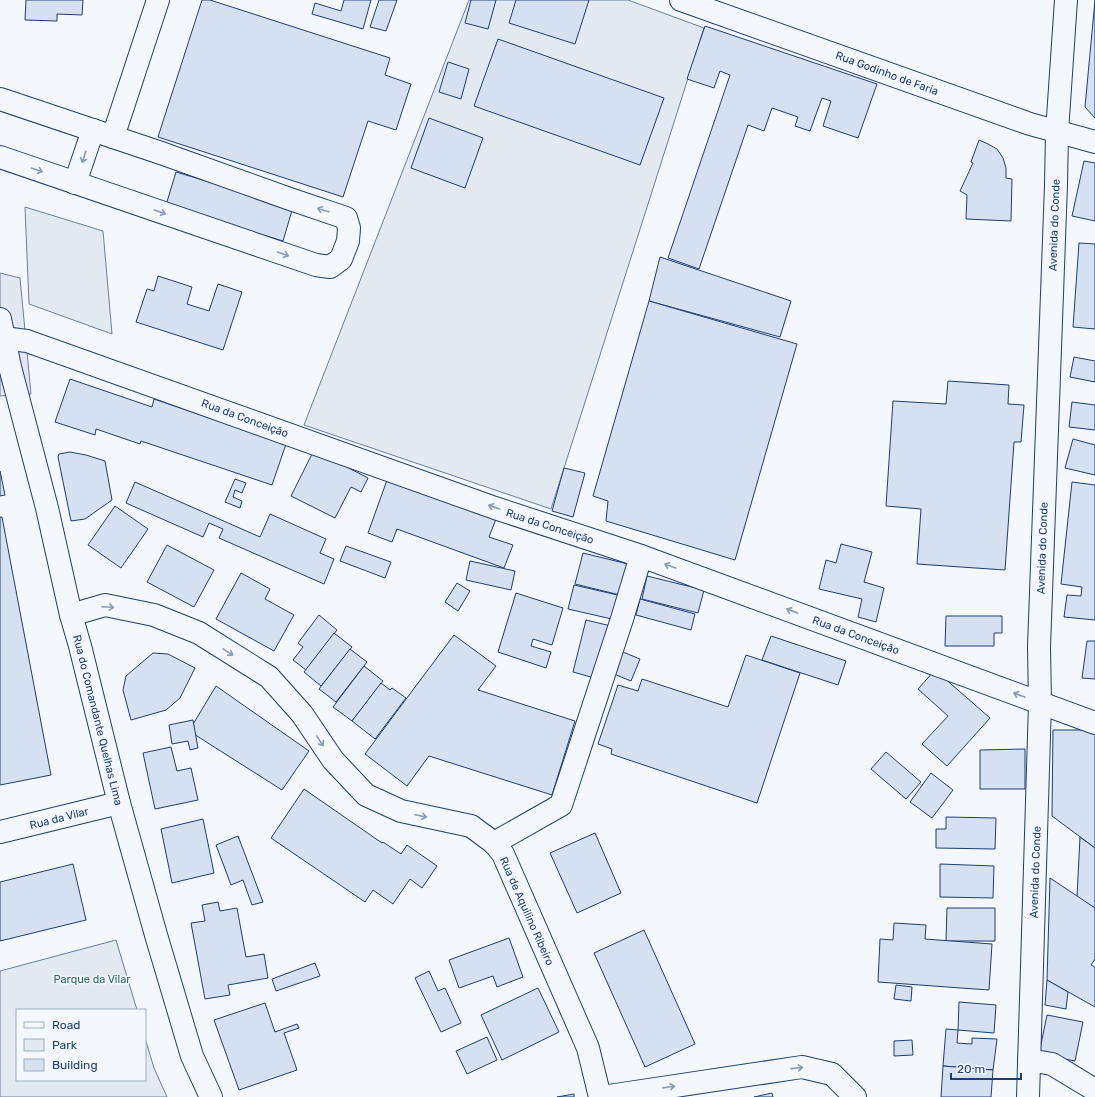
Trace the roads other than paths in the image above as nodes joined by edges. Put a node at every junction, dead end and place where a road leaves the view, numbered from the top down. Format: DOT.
graph roads {
  1 [pos="158,0"];
  2 [pos="681,0"];
  3 [pos="1066,0"];
  4 [pos="0,99"];
  5 [pos="93,130"];
  6 [pos="1057,132"];
  7 [pos="113,137"];
  8 [pos="1095,142"];
  9 [pos="0,157"];
  10 [pos="75,183"];
  11 [pos="2,329"];
  12 [pos="5,367"];
  13 [pos="641,556"];
  14 [pos="71,616"];
  15 [pos="1040,702"];
  16 [pos="1095,723"];
  17 [pos="119,803"];
  18 [pos="0,832"];
  19 [pos="494,843"];
  20 [pos="1029,1060"];
  21 [pos="1095,1090"];
  22 [pos="211,1097"];
  23 [pos="601,1097"];
  24 [pos="855,1097"];
  25 [pos="1028,1097"];
  1 -- 7 [label="street"];
  2 -- 6 [label="street, Rua Godinho de Faria"];
  3 -- 6 [label="street, Avenida do Conde"];
  4 -- 5 [label="street"];
  5 -- 7 [label="street"];
  5 -- 10 [label="street, one-way"];
  6 -- 8 [label="street, Rua Godinho de Faria"];
  6 -- 15 [label="street, Avenida do Conde"];
  10 -- 7 [label="street, one-way"];
  9 -- 10 [label="street, one-way"];
  11 -- 12 [label="street, Rua do Comandante Quelhas Lima"];
  13 -- 11 [label="street, Rua da Conceição, one-way"];
  12 -- 14 [label="street, Rua do Comandante Quelhas Lima"];
  15 -- 13 [label="street, Rua da Conceição, one-way"];
  13 -- 19 [label="street"];
  14 -- 17 [label="street, Rua do Comandante Quelhas Lima"];
  14 -- 19 [label="street, Rua de Aquilino Ribeiro, one-way"];
  15 -- 16 [label="street, Rua da Conceição"];
  15 -- 20 [label="street, Avenida do Conde"];
  17 -- 18 [label="street, Rua da Vilar"];
  17 -- 22 [label="street, Rua do Comandante Quelhas Lima"];
  19 -- 23 [label="street, Rua de Aquilino Ribeiro"];
  20 -- 21 [label="street"];
  20 -- 25 [label="street, Avenida do Conde"];
  23 -- 24 [label="street, one-way"];
}
